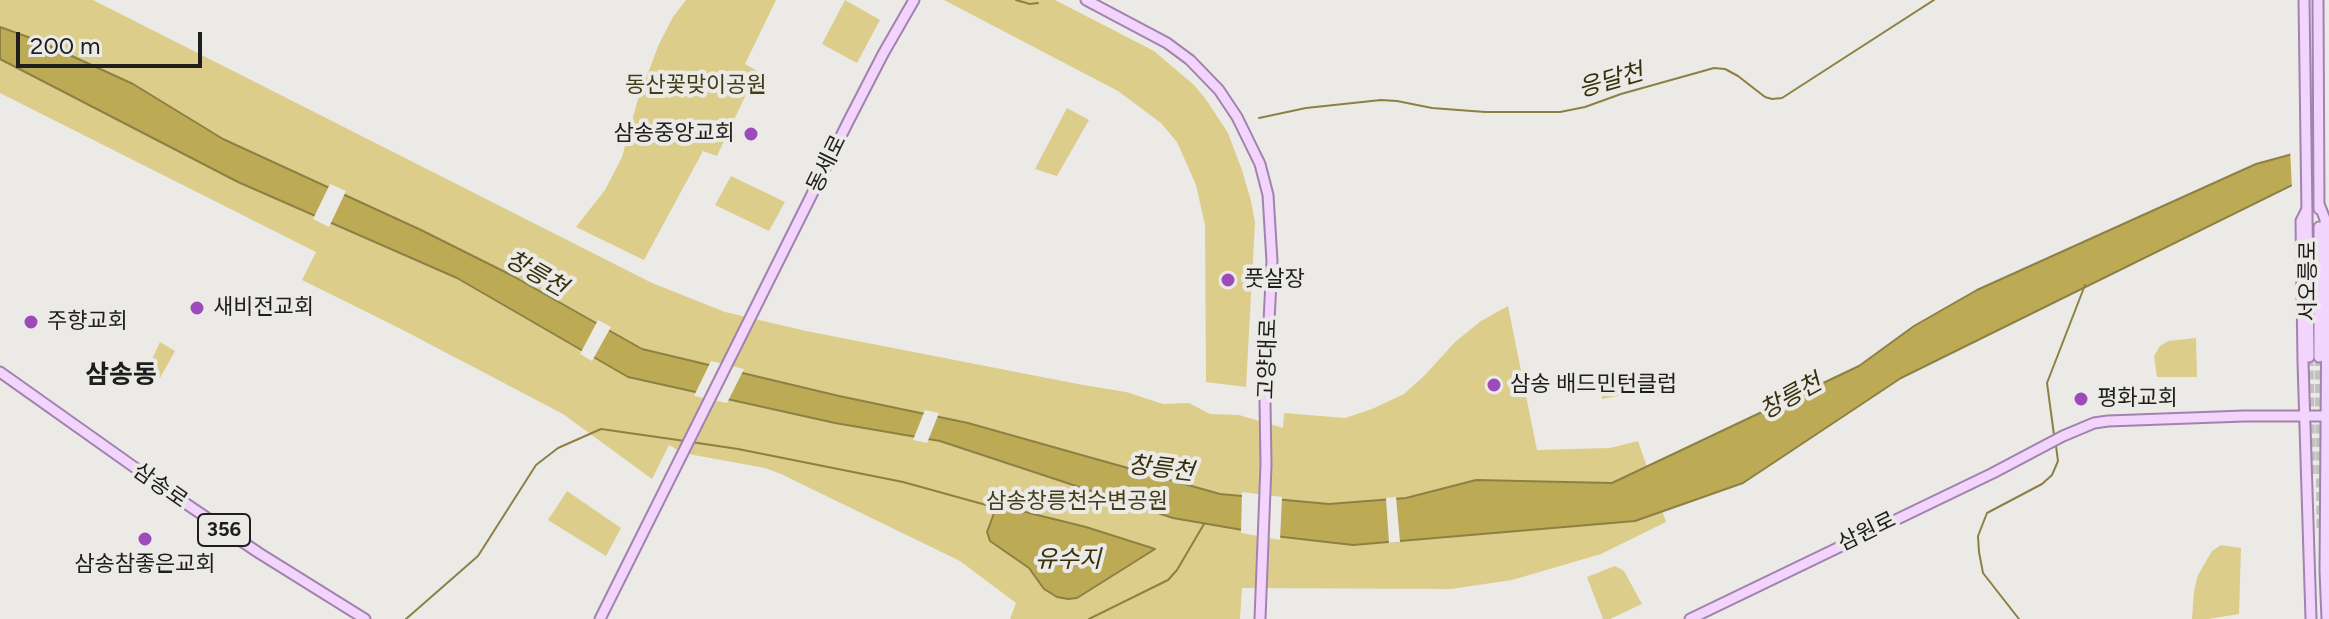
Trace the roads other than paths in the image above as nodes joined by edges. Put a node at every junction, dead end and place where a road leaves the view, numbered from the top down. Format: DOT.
graph roads {
  1 [pos="914,0"];
  2 [pos="1086,0"];
  3 [pos="2304,0"];
  4 [pos="2318,0"];
  5 [pos="2319,203"];
  6 [pos="2307,207"];
  7 [pos="0,372"];
  8 [pos="2305,416"];
  9 [pos="2324,416"];
  10 [pos="365,619"];
  11 [pos="600,619"];
  12 [pos="1260,619"];
  13 [pos="1690,619"];
  14 [pos="2311,619"];
  15 [pos="2327,619"];
  1 -- 11 [label="main road, 동세로"];
  2 -- 12 [label="main road, 고양대로"];
  3 -- 6 [label="main road"];
  4 -- 5 [label="main road"];
  5 -- 6 [label="main road, 서오릉로"];
  5 -- 9 [label="main road"];
  6 -- 8 [label="main road"];
  7 -- 10 [label="main road, 삼송로 / 356"];
  8 -- 9 [label="main road"];
  8 -- 13 [label="main road, 삼원로"];
  8 -- 14 [label="main road"];
  9 -- 15 [label="main road"];
}
